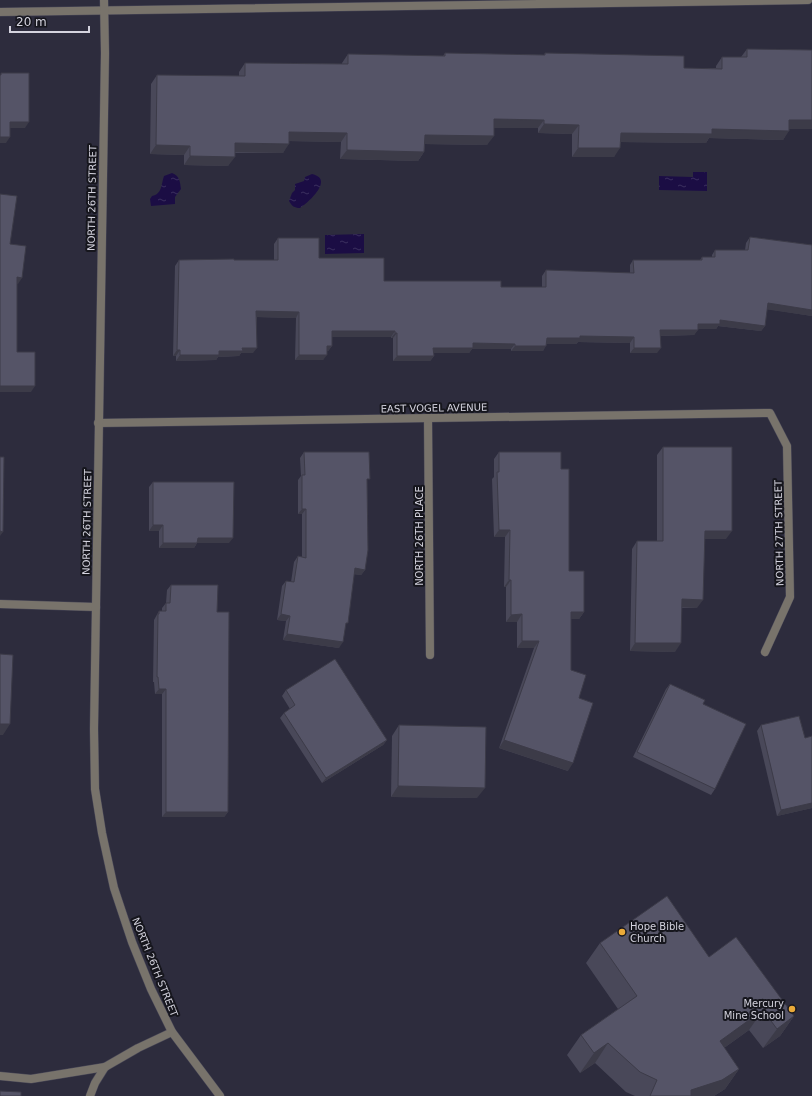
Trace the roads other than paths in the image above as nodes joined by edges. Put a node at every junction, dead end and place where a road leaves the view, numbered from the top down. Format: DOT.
graph roads {
  1 [pos="104,0"];
  2 [pos="808,0"];
  3 [pos="104,11"];
  4 [pos="0,12"];
  5 [pos="770,413"];
  6 [pos="428,418"];
  7 [pos="98,423"];
  8 [pos="0,604"];
  9 [pos="96,607"];
  10 [pos="765,652"];
  11 [pos="430,655"];
  12 [pos="172,1032"];
  13 [pos="105,1067"];
  14 [pos="0,1076"];
  15 [pos="90,1096"];
  16 [pos="220,1096"];
  1 -- 3 [label="street, NORTH 26TH STREET"];
  2 -- 3 [label="street"];
  3 -- 4 [label="street"];
  3 -- 7 [label="street, NORTH 26TH STREET"];
  5 -- 6 [label="street, EAST VOGEL AVENUE"];
  5 -- 10 [label="street, NORTH 27TH STREET"];
  6 -- 7 [label="street, EAST VOGEL AVENUE"];
  6 -- 11 [label="street, NORTH 26TH PLACE"];
  7 -- 9 [label="street, NORTH 26TH STREET"];
  8 -- 9 [label="street"];
  9 -- 12 [label="street, NORTH 26TH STREET"];
  12 -- 13 [label="street, NORTH 26TH STREET"];
  12 -- 16 [label="street, NORTH 26TH STREET"];
  13 -- 14 [label="street"];
  13 -- 15 [label="street, NORTH 26TH STREET"];
}
